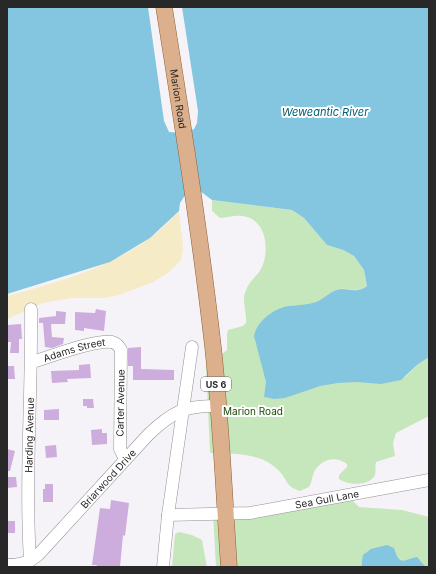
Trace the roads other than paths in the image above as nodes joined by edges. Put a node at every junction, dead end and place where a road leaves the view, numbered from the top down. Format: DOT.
graph roads {
  1 [pos="164,7"];
  2 [pos="30,309"];
  3 [pos="118,345"];
  4 [pos="192,347"];
  5 [pos="32,362"];
  6 [pos="218,406"];
  7 [pos="184,409"];
  8 [pos="126,459"];
  9 [pos="429,480"];
  10 [pos="168,515"];
  11 [pos="226,515"];
  12 [pos="30,561"];
  13 [pos="7,565"];
  14 [pos="163,567"];
  15 [pos="229,567"];
  1 -- 6 [label="main road, Marion Road / US 6"];
  2 -- 5 [label="street, Harding Avenue"];
  3 -- 5 [label="street, Adams Street"];
  3 -- 8 [label="street, Carter Avenue"];
  4 -- 7 [label="street"];
  5 -- 12 [label="street, Harding Avenue"];
  6 -- 7 [label="street, Briarwood Drive"];
  6 -- 11 [label="main road, Marion Road / US 6"];
  7 -- 8 [label="street, Briarwood Drive"];
  7 -- 10 [label="street"];
  8 -- 12 [label="street, Briarwood Drive"];
  9 -- 11 [label="street, Sea Gull Lane"];
  10 -- 11 [label="street, Sea Gull Lane"];
  10 -- 14 [label="street"];
  11 -- 15 [label="main road, Marion Road / US 6"];
  12 -- 13 [label="street, Briarwood Drive"];
}
